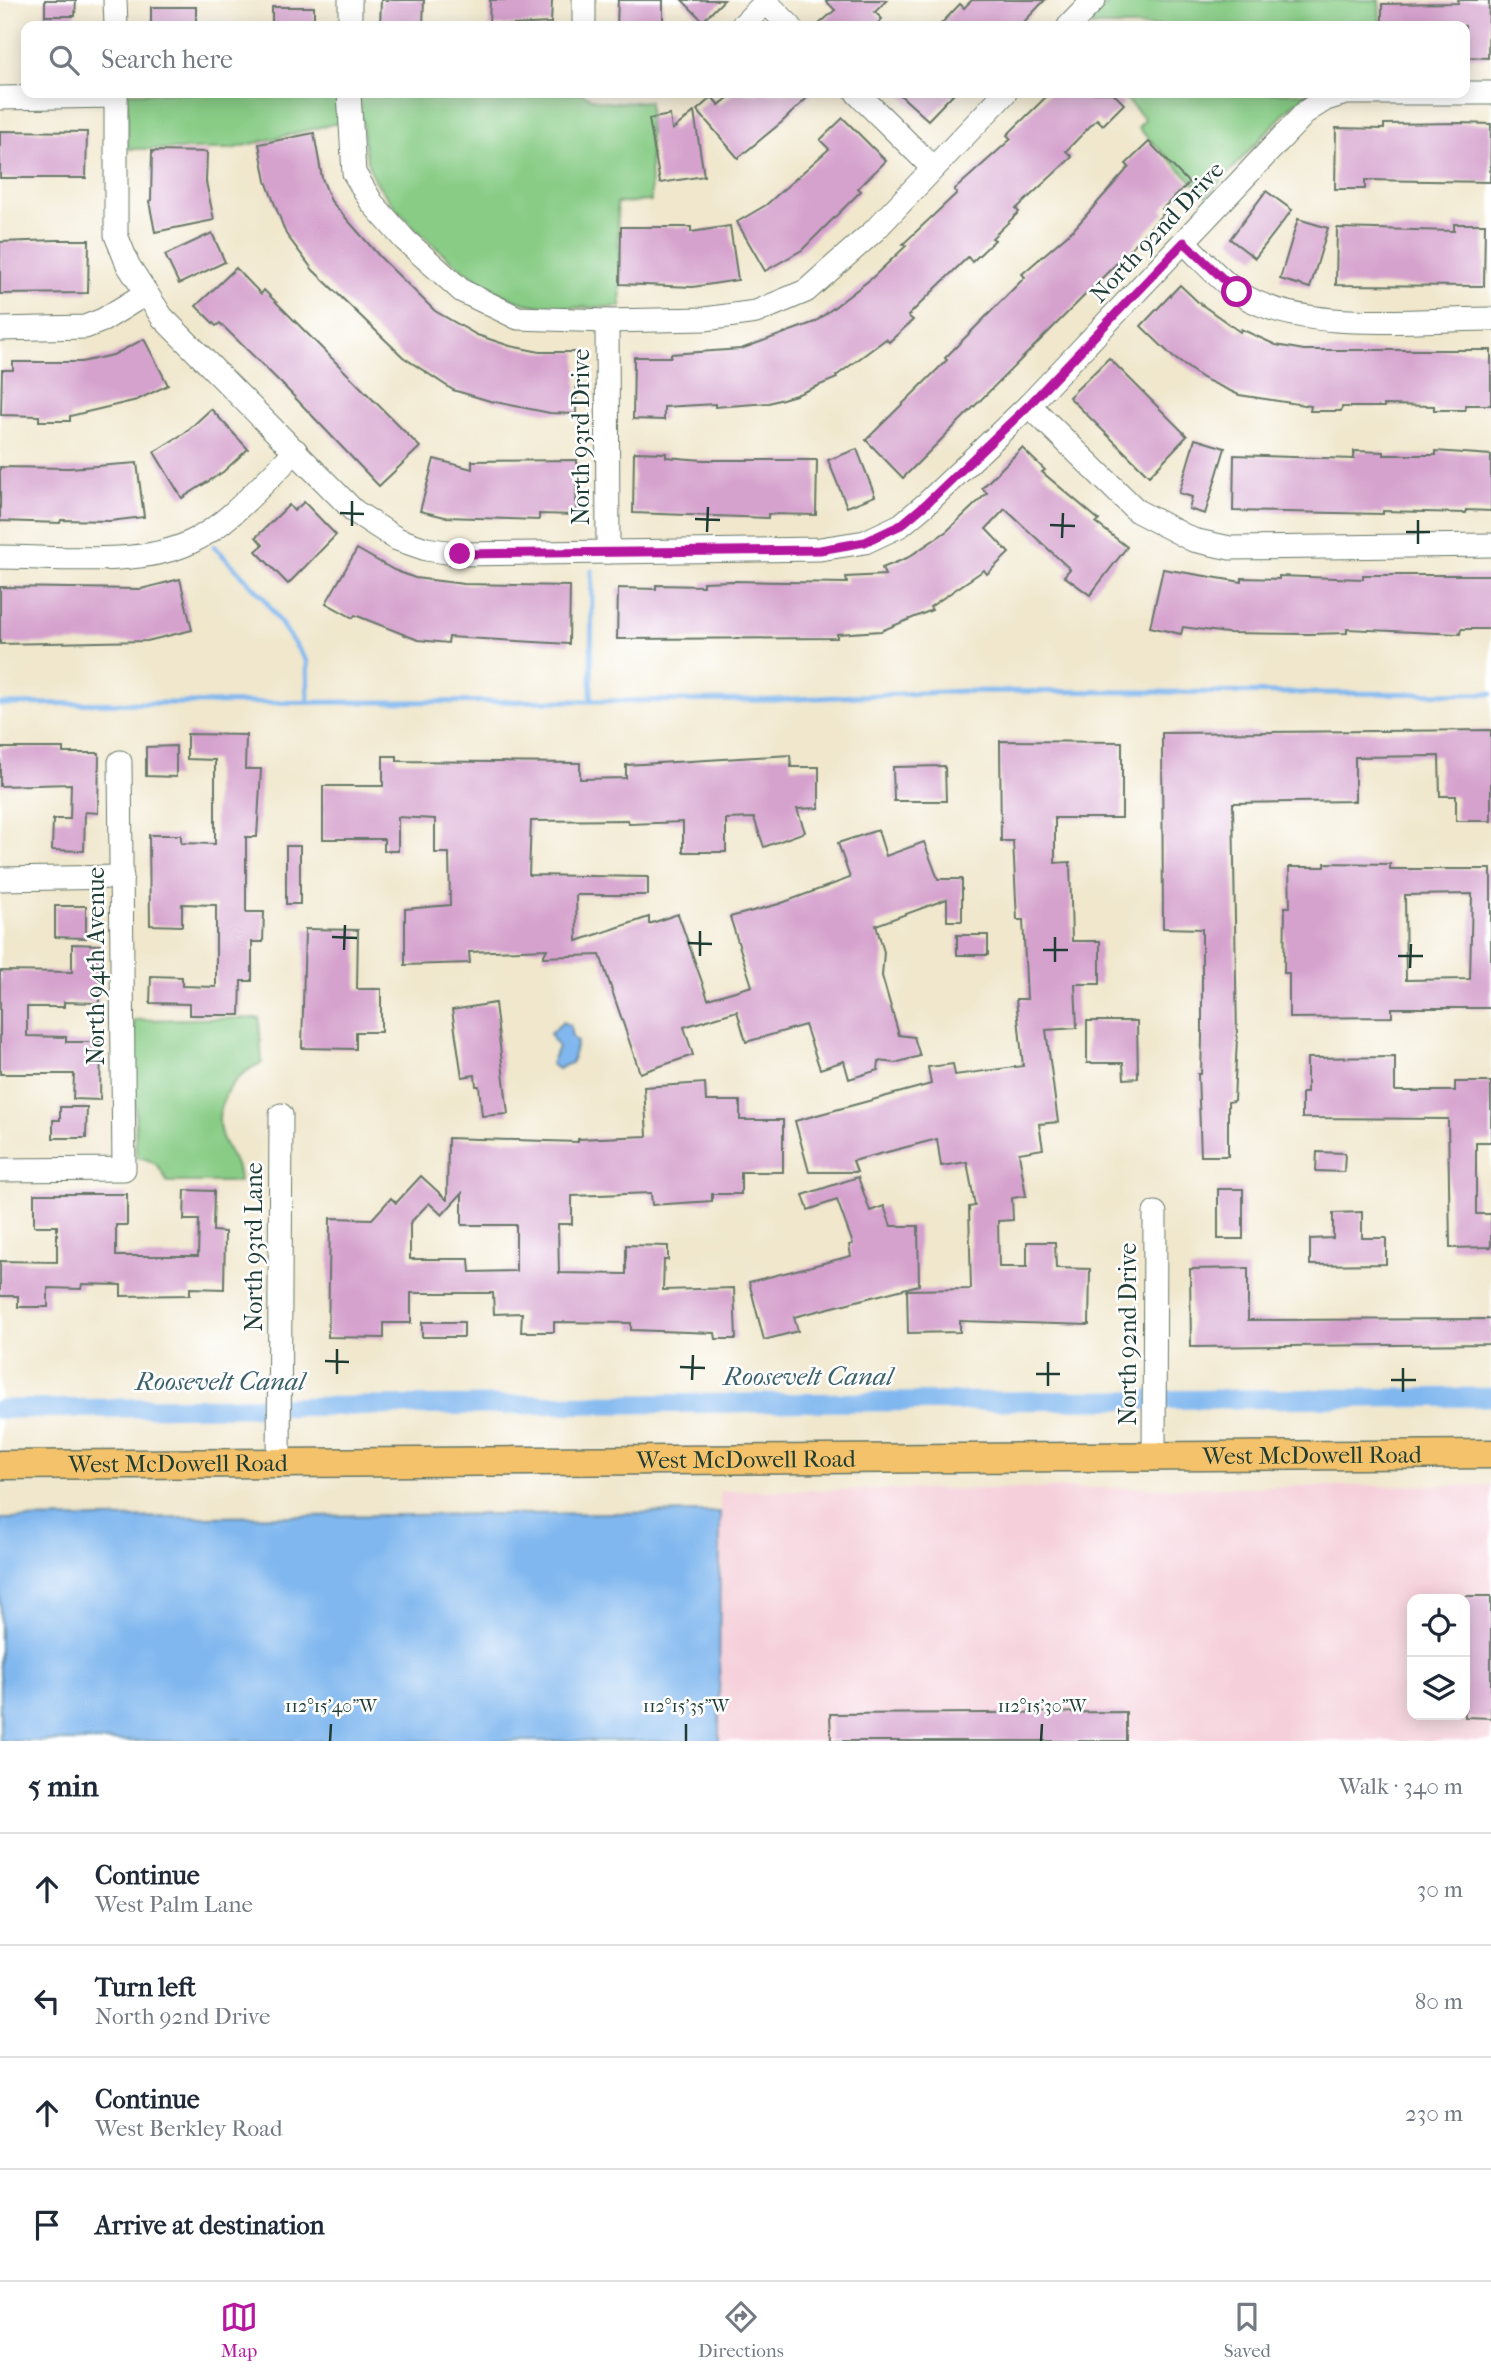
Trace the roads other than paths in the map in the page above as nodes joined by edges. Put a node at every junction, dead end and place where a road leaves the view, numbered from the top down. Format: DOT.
graph roads {
  1 [pos="115,0"];
  2 [pos="350,0"];
  3 [pos="584,0"];
  4 [pos="1094,0"];
  5 [pos="767,1"];
  6 [pos="116,21"];
  7 [pos="350,21"];
  8 [pos="584,21"];
  9 [pos="747,21"];
  10 [pos="785,21"];
  11 [pos="1074,21"];
  12 [pos="1470,93"];
  13 [pos="1491,93"];
  14 [pos="21,97"];
  15 [pos="0,98"];
  16 [pos="116,98"];
  17 [pos="349,98"];
  18 [pos="862,98"];
  19 [pos="1000,98"];
  20 [pos="1329,98"];
  21 [pos="933,167"];
  22 [pos="1184,242"];
  23 [pos="145,294"];
  24 [pos="1491,319"];
  25 [pos="607,321"];
  26 [pos="0,329"];
  27 [pos="1029,405"];
  28 [pos="296,452"];
  29 [pos="1491,545"];
  30 [pos="608,552"];
  31 [pos="0,557"];
  32 [pos="120,762"];
  33 [pos="122,877"];
  34 [pos="0,879"];
  35 [pos="281,1115"];
  36 [pos="0,1170"];
  37 [pos="1155,1213"];
  38 [pos="1491,1454"];
  39 [pos="1154,1456"];
  40 [pos="279,1464"];
  41 [pos="0,1465"];
  1 -- 6 [label="street"];
  2 -- 7 [label="street"];
  3 -- 8 [label="street"];
  4 -- 11 [label="street"];
  5 -- 9 [label="street"];
  5 -- 10 [label="street"];
  12 -- 13 [label="street, North 92nd Drive"];
  14 -- 15 [label="street"];
  16 -- 23 [label="street"];
  17 -- 25 [label="street"];
  18 -- 21 [label="street"];
  19 -- 21 [label="street"];
  20 -- 22 [label="street, North 92nd Drive"];
  21 -- 25 [label="street"];
  22 -- 24 [label="street"];
  22 -- 27 [label="street, North 92nd Drive"];
  23 -- 26 [label="street"];
  23 -- 28 [label="street"];
  25 -- 30 [label="street, North 93rd Drive"];
  27 -- 29 [label="street"];
  27 -- 30 [label="street, North 92nd Drive"];
  28 -- 30 [label="street, North 92nd Drive"];
  28 -- 31 [label="street"];
  32 -- 33 [label="street, North 94th Avenue"];
  33 -- 34 [label="street"];
  33 -- 36 [label="street, North 94th Avenue"];
  35 -- 40 [label="street, North 93rd Lane"];
  37 -- 39 [label="street, North 92nd Drive"];
  38 -- 39 [label="main road, West McDowell Road"];
  39 -- 40 [label="main road, West McDowell Road"];
  40 -- 41 [label="main road, West McDowell Road"];
}
